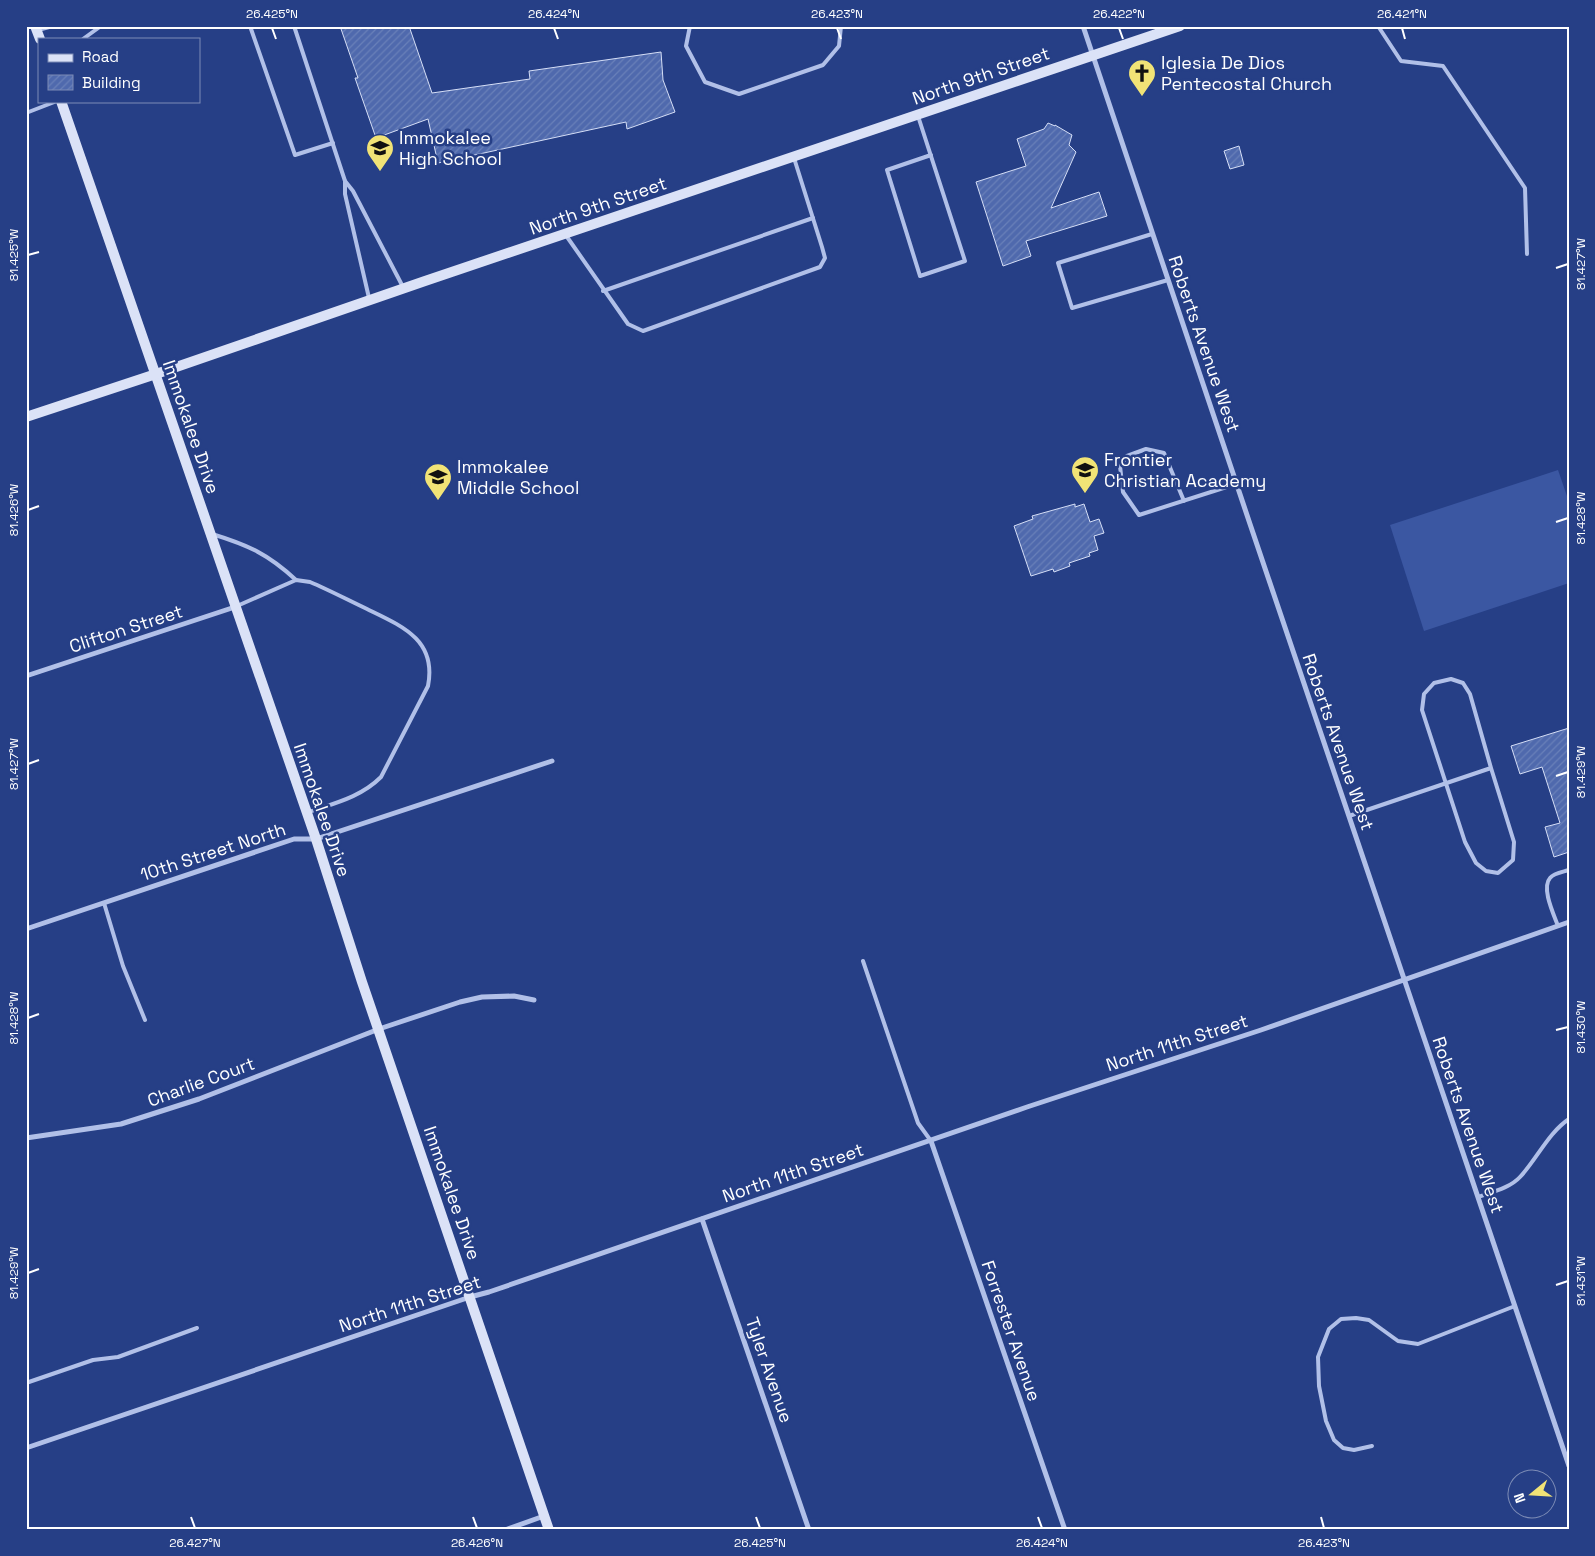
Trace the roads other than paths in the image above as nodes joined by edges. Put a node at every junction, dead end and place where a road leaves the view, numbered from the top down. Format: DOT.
graph roads {
  1 [pos="53,26"];
  2 [pos="100,26"];
  3 [pos="250,26"];
  4 [pos="294,26"];
  5 [pos="690,26"];
  6 [pos="841,26"];
  7 [pos="1083,26"];
  8 [pos="1180,26"];
  9 [pos="1378,26"];
  10 [pos="37,32"];
  11 [pos="84,38"];
  12 [pos="1093,55"];
  13 [pos="54,102"];
  14 [pos="61,102"];
  15 [pos="26,113"];
  16 [pos="918,116"];
  17 [pos="332,143"];
  18 [pos="931,155"];
  19 [pos="794,157"];
  20 [pos="345,181"];
  21 [pos="813,218"];
  22 [pos="565,234"];
  23 [pos="1152,234"];
  24 [pos="1527,254"];
  25 [pos="1168,280"];
  26 [pos="404,289"];
  27 [pos="603,291"];
  28 [pos="369,300"];
  29 [pos="156,374"];
  30 [pos="26,417"];
  31 [pos="1236,484"];
  32 [pos="1184,501"];
  33 [pos="210,534"];
  34 [pos="296,580"];
  35 [pos="235,607"];
  36 [pos="26,676"];
  37 [pos="552,761"];
  38 [pos="1491,768"];
  39 [pos="1446,783"];
  40 [pos="307,813"];
  41 [pos="1349,816"];
  42 [pos="316,839"];
  43 [pos="1569,870"];
  44 [pos="104,903"];
  45 [pos="1569,922"];
  46 [pos="1558,926"];
  47 [pos="26,930"];
  48 [pos="863,961"];
  49 [pos="1404,979"];
  50 [pos="534,1000"];
  51 [pos="145,1020"];
  52 [pos="379,1029"];
  53 [pos="1569,1119"];
  54 [pos="26,1138"];
  55 [pos="931,1140"];
  56 [pos="1478,1197"];
  57 [pos="702,1219"];
  58 [pos="470,1297"];
  59 [pos="1515,1306"];
  60 [pos="197,1328"];
  61 [pos="26,1383"];
  62 [pos="1372,1446"];
  63 [pos="26,1448"];
  64 [pos="1569,1466"];
  65 [pos="545,1516"];
  66 [pos="505,1530"];
  67 [pos="550,1530"];
  68 [pos="809,1530"];
  69 [pos="1065,1530"];
  1 -- 10 [label="lane"];
  2 -- 11 [label="lane"];
  3 -- 17 [label="lane"];
  4 -- 17 [label="lane"];
  5 -- 6 [label="lane"];
  7 -- 12 [label="street, Roberts Avenue West"];
  8 -- 12 [label="street, North 9th Street"];
  9 -- 24 [label="lane"];
  12 -- 16 [label="street, North 9th Street"];
  12 -- 23 [label="street, Roberts Avenue West"];
  13 -- 15 [label="lane"];
  14 -- 29 [label="street, Immokalee Drive"];
  16 -- 18 [label="lane"];
  16 -- 19 [label="street, North 9th Street"];
  17 -- 20 [label="lane"];
  18 -- 18 [label="lane"];
  19 -- 21 [label="lane"];
  19 -- 22 [label="street, North 9th Street"];
  20 -- 26 [label="lane"];
  20 -- 28 [label="lane"];
  21 -- 27 [label="lane"];
  21 -- 27 [label="lane"];
  22 -- 26 [label="street, North 9th Street"];
  22 -- 27 [label="lane"];
  23 -- 25 [label="street, Roberts Avenue West"];
  23 -- 25 [label="lane"];
  25 -- 31 [label="street, Roberts Avenue West"];
  26 -- 28 [label="street, North 9th Street"];
  28 -- 29 [label="street, North 9th Street"];
  29 -- 30 [label="street, North 9th Street"];
  29 -- 33 [label="street, Immokalee Drive"];
  31 -- 32 [label="lane"];
  31 -- 41 [label="street, Roberts Avenue West"];
  32 -- 32 [label="lane"];
  33 -- 34 [label="lane"];
  33 -- 35 [label="street, Immokalee Drive"];
  34 -- 35 [label="lane"];
  34 -- 40 [label="lane"];
  35 -- 36 [label="street, Clifton Street"];
  35 -- 40 [label="street, Immokalee Drive"];
  37 -- 42 [label="street, 10th Street North"];
  38 -- 39 [label="lane"];
  38 -- 39 [label="lane"];
  38 -- 39 [label="lane"];
  39 -- 41 [label="lane"];
  40 -- 42 [label="street, Immokalee Drive"];
  41 -- 49 [label="street, Roberts Avenue West"];
  42 -- 44 [label="street, 10th Street North"];
  42 -- 52 [label="street, Immokalee Drive"];
  43 -- 46 [label="lane"];
  44 -- 47 [label="street, 10th Street North"];
  44 -- 51 [label="lane"];
  45 -- 46 [label="street, North 11th Street"];
  46 -- 49 [label="street, North 11th Street"];
  48 -- 55 [label="lane"];
  49 -- 55 [label="street, North 11th Street"];
  49 -- 56 [label="street, Roberts Avenue West"];
  50 -- 52 [label="street, Charlie Court"];
  52 -- 54 [label="street, Charlie Court"];
  52 -- 58 [label="street, Immokalee Drive"];
  53 -- 56 [label="lane"];
  55 -- 57 [label="street, North 11th Street"];
  55 -- 69 [label="street, Forrester Avenue"];
  56 -- 59 [label="street, Roberts Avenue West"];
  57 -- 58 [label="street, North 11th Street"];
  57 -- 68 [label="street, Tyler Avenue"];
  58 -- 63 [label="street, North 11th Street"];
  58 -- 65 [label="street, Immokalee Drive"];
  59 -- 62 [label="lane"];
  59 -- 64 [label="street, Roberts Avenue West"];
  60 -- 61 [label="lane"];
  65 -- 66 [label="street"];
  65 -- 67 [label="street, Immokalee Drive"];
}
